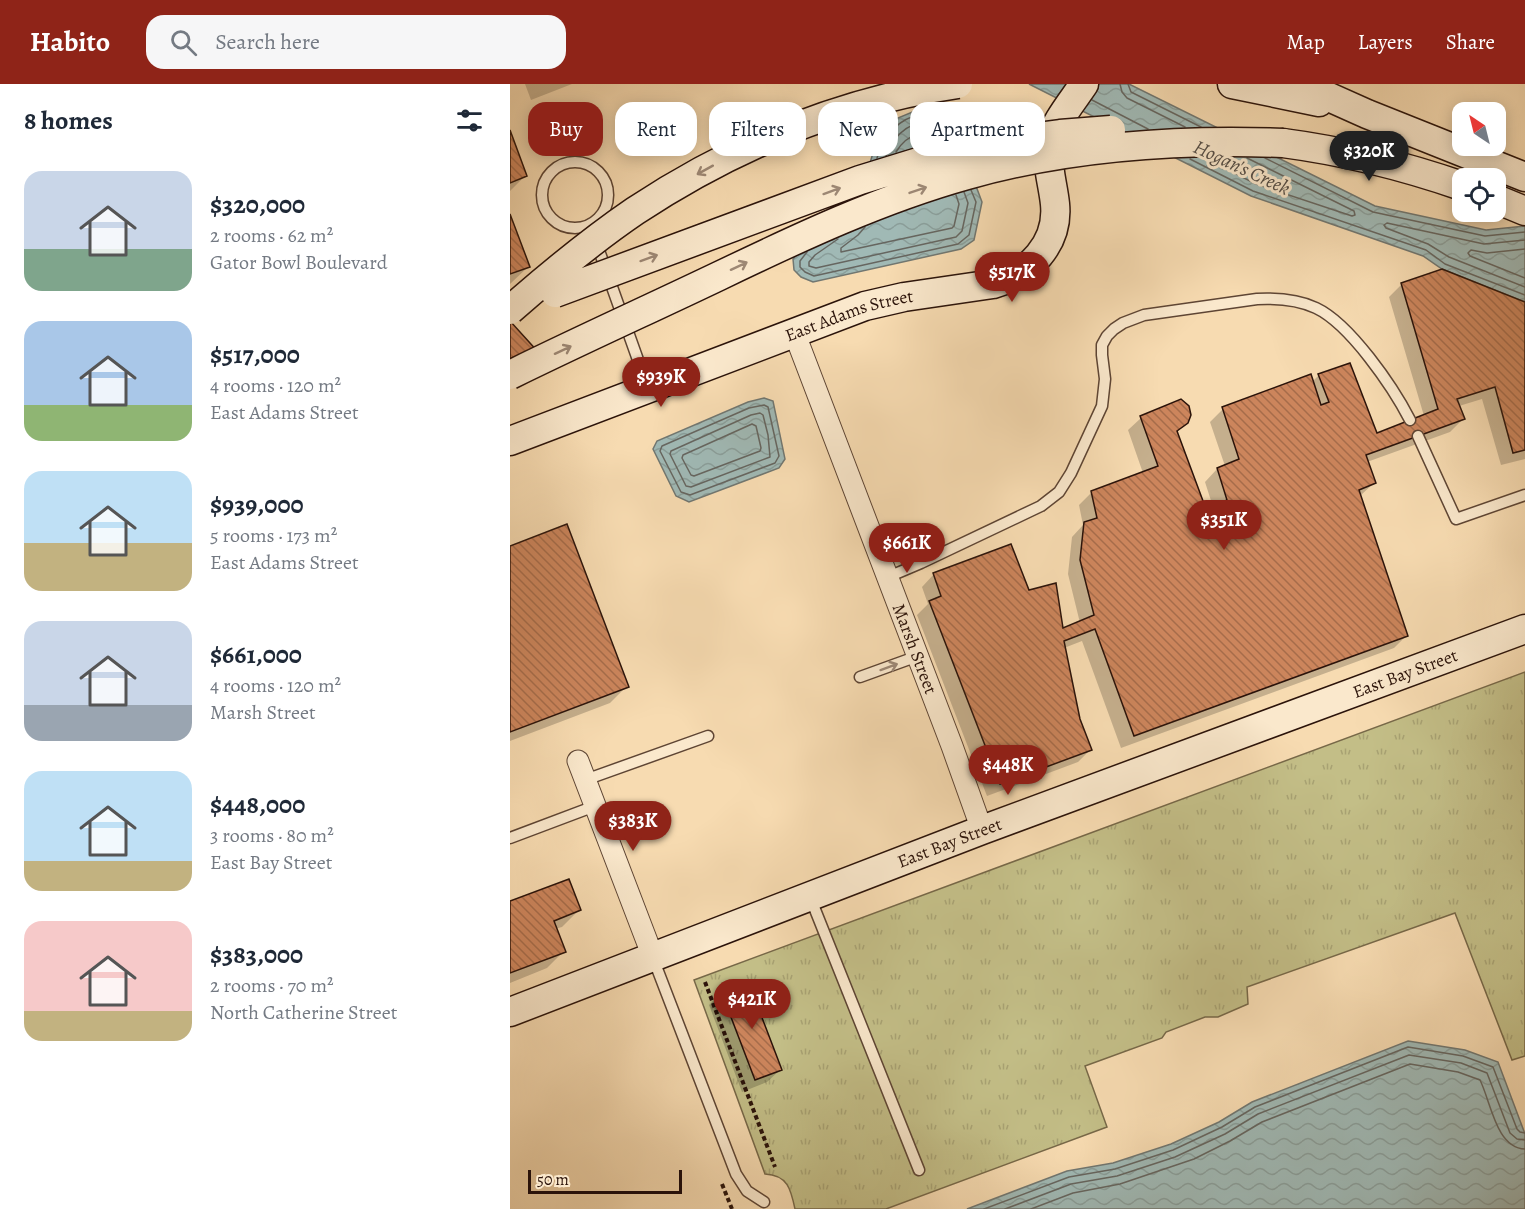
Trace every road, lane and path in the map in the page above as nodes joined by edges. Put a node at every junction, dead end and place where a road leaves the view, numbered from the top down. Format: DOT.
graph roads {
  1 [pos="958,84"];
  2 [pos="1084,84"];
  3 [pos="1232,84"];
  4 [pos="1300,84"];
  5 [pos="1367,114"];
  6 [pos="1283,143"];
  7 [pos="1525,177"];
  8 [pos="1452,183"];
  9 [pos="1506,203"];
  10 [pos="1525,211"];
  11 [pos="590,224"];
  12 [pos="510,308"];
  13 [pos="794,332"];
  14 [pos="510,375"];
  15 [pos="648,388"];
  16 [pos="1410,420"];
  17 [pos="1418,436"];
  18 [pos="510,441"];
  19 [pos="1525,495"];
  20 [pos="888,577"];
  21 [pos="1525,629"];
  22 [pos="918,656"];
  23 [pos="860,677"];
  24 [pos="708,736"];
  25 [pos="581,770"];
  26 [pos="595,806"];
  27 [pos="982,830"];
  28 [pos="510,838"];
  29 [pos="810,897"];
  30 [pos="653,957"];
  31 [pos="705,982"];
  32 [pos="510,1012"];
  33 [pos="775,1167"];
  34 [pos="919,1170"];
  35 [pos="764,1202"];
  1 -- 12 [label="main road, one-way, bridge"];
  2 -- 13 [label="main road, East Adams Street"];
  3 -- 5 [label="main road"];
  4 -- 5 [label="main road"];
  5 -- 7 [label="main road"];
  6 -- 8 [label="main road"];
  12 -- 6 [label="main road, one-way, bridge"];
  14 -- 6 [label="main road, one-way, bridge"];
  9 -- 10 [label="main road"];
  11 -- 11 [label="lane"];
  11 -- 15 [label="lane"];
  13 -- 15 [label="main road, East Adams Street"];
  13 -- 20 [label="street, Marsh Street"];
  15 -- 18 [label="main road, East Adams Street"];
  16 -- 20 [label="lane"];
  17 -- 19 [label="lane"];
  20 -- 22 [label="street, Marsh Street"];
  21 -- 27 [label="main road, East Bay Street"];
  23 -- 22 [label="lane, one-way"];
  22 -- 27 [label="street, Marsh Street"];
  24 -- 25 [label="lane"];
  25 -- 26 [label="street"];
  26 -- 28 [label="lane"];
  26 -- 30 [label="street"];
  27 -- 29 [label="main road, East Bay Street"];
  29 -- 30 [label="main road, East Bay Street"];
  29 -- 34 [label="lane"];
  30 -- 32 [label="main road, East Bay Street"];
  30 -- 35 [label="lane"];
  31 -- 33 [label="path"];
}
